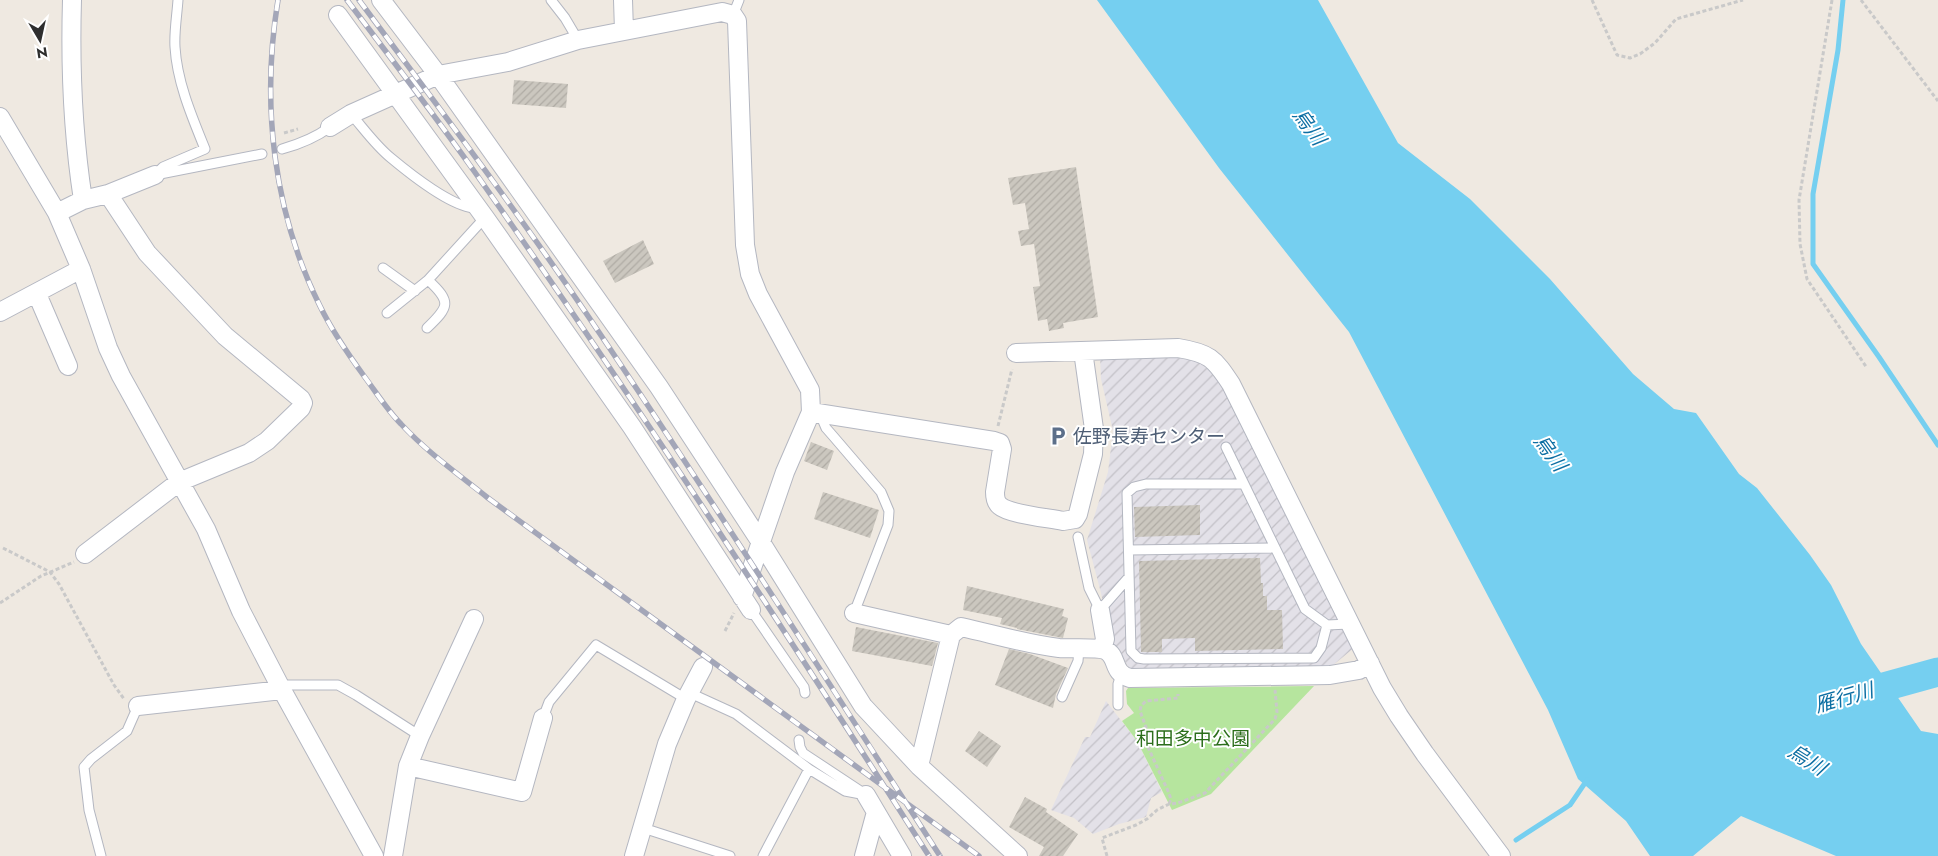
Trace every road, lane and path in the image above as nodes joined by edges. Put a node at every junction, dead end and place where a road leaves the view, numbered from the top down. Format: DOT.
graph roads {
  1 [pos="72,0"];
  2 [pos="178,0"];
  3 [pos="380,0"];
  4 [pos="551,0"];
  5 [pos="622,0"];
  6 [pos="1592,0"];
  7 [pos="1743,0"];
  8 [pos="1832,0"];
  9 [pos="1861,0"];
  10 [pos="736,8"];
  11 [pos="338,15"];
  12 [pos="624,31"];
  13 [pos="578,40"];
  14 [pos="438,75"];
  15 [pos="395,95"];
  16 [pos="1938,101"];
  17 [pos="351,114"];
  18 [pos="0,117"];
  19 [pos="330,128"];
  20 [pos="282,149"];
  21 [pos="262,154"];
  22 [pos="155,175"];
  23 [pos="108,194"];
  24 [pos="83,200"];
  25 [pos="56,212"];
  26 [pos="482,214"];
  27 [pos="383,268"];
  28 [pos="81,269"];
  29 [pos="428,280"];
  30 [pos="415,291"];
  31 [pos="37,294"];
  32 [pos="0,312"];
  33 [pos="387,313"];
  34 [pos="427,328"];
  35 [pos="1083,351"];
  36 [pos="1016,353"];
  37 [pos="68,366"];
  38 [pos="1867,368"];
  39 [pos="815,412"];
  40 [pos="994,441"];
  41 [pos="1226,447"];
  42 [pos="178,482"];
  43 [pos="1244,484"];
  44 [pos="1078,537"];
  45 [pos="762,544"];
  46 [pos="3,548"];
  47 [pos="1275,548"];
  48 [pos="1129,550"];
  49 [pos="85,554"];
  50 [pos="50,572"];
  51 [pos="1129,576"];
  52 [pos="0,603"];
  53 [pos="747,604"];
  54 [pos="1100,610"];
  55 [pos="854,613"];
  56 [pos="474,619"];
  57 [pos="1349,624"];
  58 [pos="1327,625"];
  59 [pos="951,635"];
  60 [pos="1079,649"];
  61 [pos="1102,649"];
  62 [pos="1370,663"];
  63 [pos="703,667"];
  64 [pos="1121,675"];
  65 [pos="1274,686"];
  66 [pos="1178,688"];
  67 [pos="282,690"];
  68 [pos="805,693"];
  69 [pos="688,696"];
  70 [pos="1062,697"];
  71 [pos="1118,705"];
  72 [pos="138,706"];
  73 [pos="543,718"];
  74 [pos="420,736"];
  75 [pos="799,740"];
  76 [pos="408,766"];
  77 [pos="919,766"];
  78 [pos="809,769"];
  79 [pos="866,795"];
  80 [pos="1169,804"];
  81 [pos="876,812"];
  82 [pos="643,828"];
  83 [pos="101,856"];
  84 [pos="374,856"];
  85 [pos="392,856"];
  86 [pos="634,856"];
  87 [pos="730,856"];
  88 [pos="763,856"];
  89 [pos="864,856"];
  90 [pos="902,856"];
  91 [pos="1018,856"];
  92 [pos="1108,856"];
  93 [pos="1501,856"];
  1 -- 24 [label="street"];
  2 -- 22 [label="lane"];
  3 -- 14 [label="street"];
  4 -- 13 [label="lane"];
  5 -- 12 [label="street"];
  6 -- 7 [label="path"];
  8 -- 38 [label="path"];
  9 -- 16 [label="path"];
  10 -- 12 [label="street"];
  10 -- 39 [label="street"];
  11 -- 15 [label="street"];
  12 -- 13 [label="street"];
  13 -- 14 [label="street"];
  14 -- 15 [label="street"];
  14 -- 45 [label="street"];
  15 -- 17 [label="street"];
  15 -- 26 [label="street"];
  17 -- 19 [label="street"];
  17 -- 26 [label="lane"];
  18 -- 25 [label="street"];
  19 -- 20 [label="lane"];
  21 -- 22 [label="lane"];
  22 -- 23 [label="street"];
  23 -- 24 [label="street"];
  23 -- 42 [label="street"];
  24 -- 25 [label="street"];
  25 -- 28 [label="street"];
  26 -- 29 [label="lane"];
  26 -- 53 [label="street"];
  27 -- 30 [label="lane"];
  28 -- 31 [label="street"];
  28 -- 42 [label="street"];
  29 -- 30 [label="lane"];
  29 -- 34 [label="lane"];
  30 -- 33 [label="lane"];
  31 -- 32 [label="street"];
  31 -- 37 [label="street"];
  35 -- 36 [label="street"];
  35 -- 40 [label="street"];
  35 -- 57 [label="street"];
  36 -- 40 [label="path"];
  39 -- 40 [label="street"];
  39 -- 45 [label="street"];
  39 -- 55 [label="lane"];
  41 -- 43 [label="lane"];
  42 -- 49 [label="street"];
  42 -- 67 [label="street"];
  43 -- 47 [label="lane"];
  43 -- 48 [label="lane"];
  44 -- 54 [label="lane"];
  45 -- 53 [label="street"];
  45 -- 77 [label="street"];
  46 -- 50 [label="path"];
  47 -- 48 [label="lane"];
  47 -- 58 [label="lane"];
  48 -- 51 [label="lane"];
  49 -- 50 [label="path"];
  50 -- 52 [label="path"];
  50 -- 72 [label="path"];
  51 -- 54 [label="lane"];
  51 -- 58 [label="lane"];
  53 -- 68 [label="lane"];
  54 -- 61 [label="street"];
  55 -- 59 [label="street"];
  56 -- 74 [label="street"];
  57 -- 58 [label="lane"];
  57 -- 62 [label="street"];
  59 -- 60 [label="street"];
  59 -- 77 [label="street"];
  60 -- 61 [label="street"];
  60 -- 70 [label="lane"];
  61 -- 64 [label="street"];
  62 -- 64 [label="street"];
  62 -- 93 [label="street"];
  63 -- 69 [label="street"];
  64 -- 71 [label="lane"];
  65 -- 80 [label="path"];
  66 -- 80 [label="path"];
  67 -- 72 [label="street"];
  67 -- 74 [label="lane"];
  67 -- 84 [label="street"];
  69 -- 73 [label="lane"];
  69 -- 78 [label="lane"];
  69 -- 82 [label="street"];
  72 -- 83 [label="lane"];
  73 -- 76 [label="street"];
  74 -- 76 [label="street"];
  75 -- 79 [label="lane"];
  76 -- 85 [label="street"];
  77 -- 91 [label="street"];
  78 -- 79 [label="lane"];
  78 -- 88 [label="lane"];
  79 -- 81 [label="street"];
  80 -- 92 [label="path"];
  81 -- 89 [label="street"];
  81 -- 90 [label="street"];
  82 -- 86 [label="street"];
  82 -- 87 [label="lane"];
}
